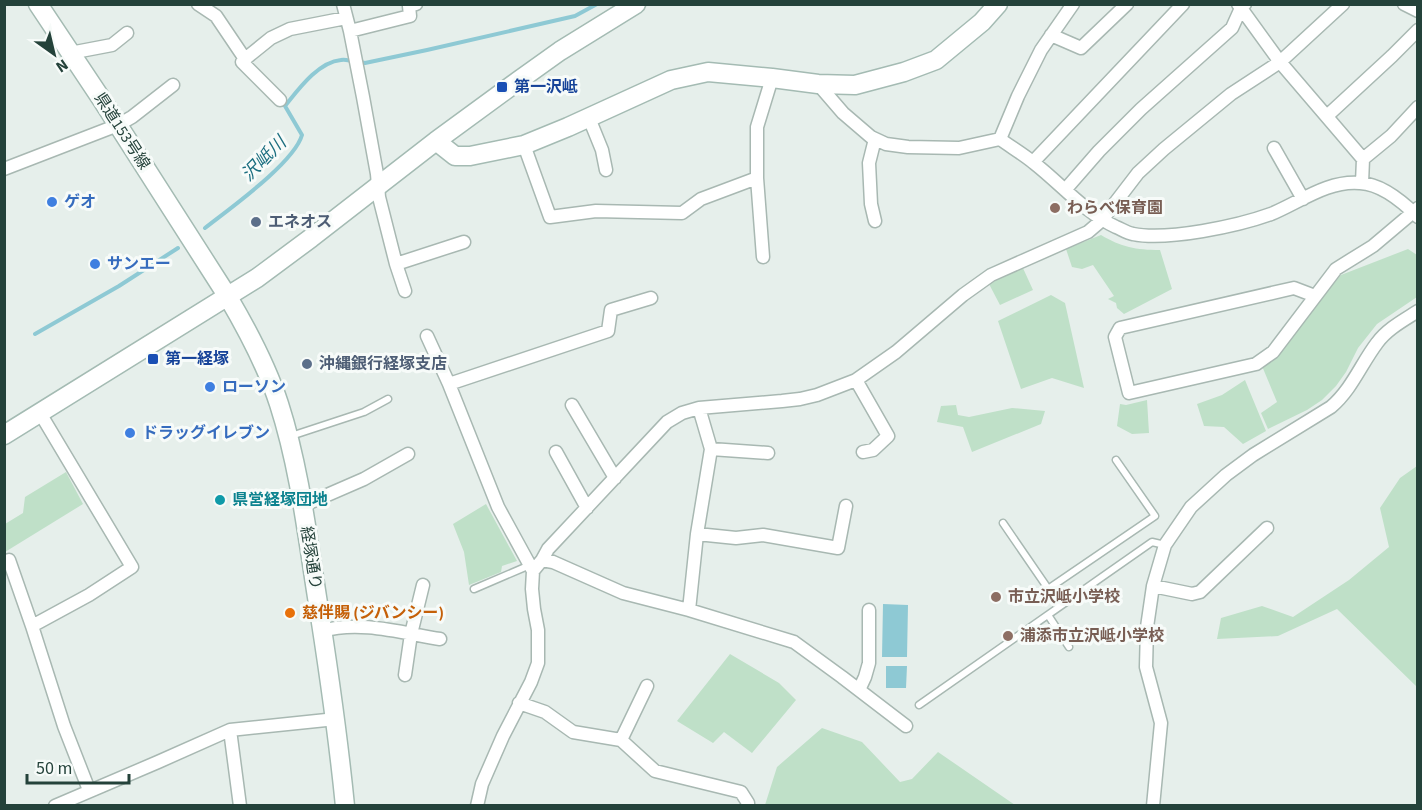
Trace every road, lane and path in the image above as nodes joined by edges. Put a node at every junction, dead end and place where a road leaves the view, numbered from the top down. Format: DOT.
graph roads {
  1 [pos="198,4"];
  2 [pos="343,4"];
  3 [pos="416,4"];
  4 [pos="636,4"];
  5 [pos="998,4"];
  6 [pos="1073,4"];
  7 [pos="1127,4"];
  8 [pos="1183,4"];
  9 [pos="1343,4"];
  10 [pos="1404,4"];
  11 [pos="41,6"];
  12 [pos="1241,6"];
  13 [pos="1418,11"];
  14 [pos="346,18"];
  15 [pos="1418,30"];
  16 [pos="350,32"];
  17 [pos="127,33"];
  18 [pos="1051,35"];
  19 [pos="70,53"];
  20 [pos="245,59"];
  21 [pos="1280,62"];
  22 [pos="772,78"];
  23 [pos="818,84"];
  24 [pos="174,85"];
  25 [pos="280,100"];
  26 [pos="1418,107"];
  27 [pos="1327,116"];
  28 [pos="590,118"];
  29 [pos="118,125"];
  30 [pos="876,139"];
  31 [pos="1000,139"];
  32 [pos="436,141"];
  33 [pos="524,145"];
  34 [pos="1274,148"];
  35 [pos="1363,159"];
  36 [pos="1033,162"];
  37 [pos="4,170"];
  38 [pos="606,170"];
  39 [pos="757,178"];
  40 [pos="1362,183"];
  41 [pos="378,187"];
  42 [pos="1065,190"];
  43 [pos="1303,199"];
  44 [pos="1416,213"];
  45 [pos="1101,220"];
  46 [pos="875,221"];
  47 [pos="190,236"];
  48 [pos="464,242"];
  49 [pos="763,256"];
  50 [pos="396,264"];
  51 [pos="405,291"];
  52 [pos="1316,296"];
  53 [pos="228,297"];
  54 [pos="651,298"];
  55 [pos="1418,311"];
  56 [pos="427,336"];
  57 [pos="856,380"];
  58 [pos="449,384"];
  59 [pos="388,399"];
  60 [pos="572,405"];
  61 [pos="699,408"];
  62 [pos="40,413"];
  63 [pos="4,435"];
  64 [pos="288,437"];
  65 [pos="711,449"];
  66 [pos="556,452"];
  67 [pos="862,452"];
  68 [pos="768,453"];
  69 [pos="408,454"];
  70 [pos="1116,460"];
  71 [pos="615,478"];
  72 [pos="302,506"];
  73 [pos="846,506"];
  74 [pos="587,508"];
  75 [pos="1003,523"];
  76 [pos="1267,528"];
  77 [pos="697,534"];
  78 [pos="1165,544"];
  79 [pos="542,560"];
  80 [pos="4,562"];
  81 [pos="531,568"];
  82 [pos="423,585"];
  83 [pos="1153,586"];
  84 [pos="474,589"];
  85 [pos="1048,589"];
  86 [pos="1060,606"];
  87 [pos="689,610"];
  88 [pos="869,610"];
  89 [pos="1048,615"];
  90 [pos="32,626"];
  91 [pos="322,631"];
  92 [pos="411,634"];
  93 [pos="440,639"];
  94 [pos="1070,646"];
  95 [pos="405,675"];
  96 [pos="647,686"];
  97 [pos="859,690"];
  98 [pos="519,703"];
  99 [pos="920,705"];
  100 [pos="336,718"];
  101 [pos="906,726"];
  102 [pos="230,730"];
  103 [pos="621,740"];
  104 [pos="89,790"];
  105 [pos="55,806"];
  106 [pos="240,806"];
  107 [pos="345,806"];
  108 [pos="477,806"];
  109 [pos="748,806"];
  110 [pos="1153,806"];
  1 -- 20 [label="street"];
  2 -- 14 [label="street"];
  3 -- 16 [label="street"];
  4 -- 32 [label="street"];
  5 -- 23 [label="street"];
  6 -- 18 [label="street"];
  7 -- 18 [label="street"];
  8 -- 36 [label="street"];
  9 -- 21 [label="street"];
  10 -- 13 [label="street"];
  11 -- 19 [label="street, 県道153号線"];
  12 -- 21 [label="street"];
  12 -- 42 [label="street"];
  14 -- 16 [label="street"];
  14 -- 20 [label="street"];
  15 -- 27 [label="street"];
  16 -- 41 [label="street"];
  17 -- 19 [label="street"];
  18 -- 31 [label="street"];
  19 -- 29 [label="street, 県道153号線"];
  20 -- 25 [label="street"];
  21 -- 27 [label="street"];
  21 -- 45 [label="street"];
  22 -- 23 [label="street"];
  22 -- 28 [label="street"];
  22 -- 39 [label="street"];
  23 -- 30 [label="street"];
  24 -- 29 [label="street"];
  26 -- 35 [label="street"];
  27 -- 35 [label="street"];
  28 -- 33 [label="street"];
  28 -- 38 [label="street"];
  29 -- 37 [label="street"];
  29 -- 47 [label="street, 県道153号線"];
  30 -- 31 [label="street"];
  30 -- 46 [label="street"];
  31 -- 36 [label="street"];
  32 -- 33 [label="street"];
  32 -- 41 [label="street"];
  33 -- 39 [label="street"];
  34 -- 43 [label="street"];
  35 -- 40 [label="street"];
  36 -- 42 [label="street"];
  39 -- 49 [label="street"];
  40 -- 43 [label="street"];
  40 -- 44 [label="street"];
  41 -- 50 [label="street"];
  41 -- 53 [label="street"];
  42 -- 45 [label="street"];
  43 -- 45 [label="street"];
  44 -- 52 [label="street"];
  45 -- 57 [label="street"];
  47 -- 53 [label="street, 経塚通り"];
  48 -- 50 [label="street"];
  50 -- 51 [label="street"];
  52 -- 52 [label="street"];
  53 -- 62 [label="street"];
  53 -- 64 [label="street, 経塚通り"];
  54 -- 58 [label="street"];
  55 -- 78 [label="street"];
  56 -- 58 [label="street"];
  57 -- 61 [label="street"];
  57 -- 67 [label="street"];
  58 -- 81 [label="street"];
  59 -- 64 [label="lane"];
  60 -- 71 [label="street"];
  61 -- 65 [label="street"];
  61 -- 71 [label="street"];
  62 -- 63 [label="street"];
  62 -- 90 [label="street"];
  64 -- 72 [label="street, 経塚通り"];
  65 -- 68 [label="street"];
  65 -- 77 [label="street"];
  66 -- 74 [label="street"];
  69 -- 72 [label="street"];
  70 -- 85 [label="lane"];
  71 -- 74 [label="street"];
  72 -- 91 [label="street, 経塚通り"];
  73 -- 77 [label="street"];
  74 -- 79 [label="street"];
  75 -- 85 [label="lane"];
  76 -- 83 [label="street"];
  77 -- 87 [label="street"];
  78 -- 83 [label="street"];
  78 -- 86 [label="lane"];
  79 -- 81 [label="street"];
  79 -- 87 [label="street"];
  80 -- 90 [label="street"];
  81 -- 84 [label="lane"];
  81 -- 98 [label="street"];
  82 -- 92 [label="street"];
  83 -- 110 [label="street"];
  85 -- 86 [label="lane"];
  86 -- 89 [label="lane"];
  87 -- 97 [label="street"];
  88 -- 97 [label="street"];
  89 -- 94 [label="lane"];
  89 -- 99 [label="lane"];
  90 -- 104 [label="street"];
  91 -- 92 [label="street"];
  91 -- 100 [label="street, 経塚通り"];
  92 -- 93 [label="street"];
  92 -- 95 [label="street"];
  96 -- 103 [label="street"];
  97 -- 101 [label="street"];
  98 -- 103 [label="street"];
  98 -- 108 [label="street"];
  100 -- 102 [label="street"];
  100 -- 107 [label="street, 経塚通り"];
  102 -- 104 [label="street"];
  102 -- 106 [label="street"];
  103 -- 109 [label="street"];
  104 -- 105 [label="street"];
}
